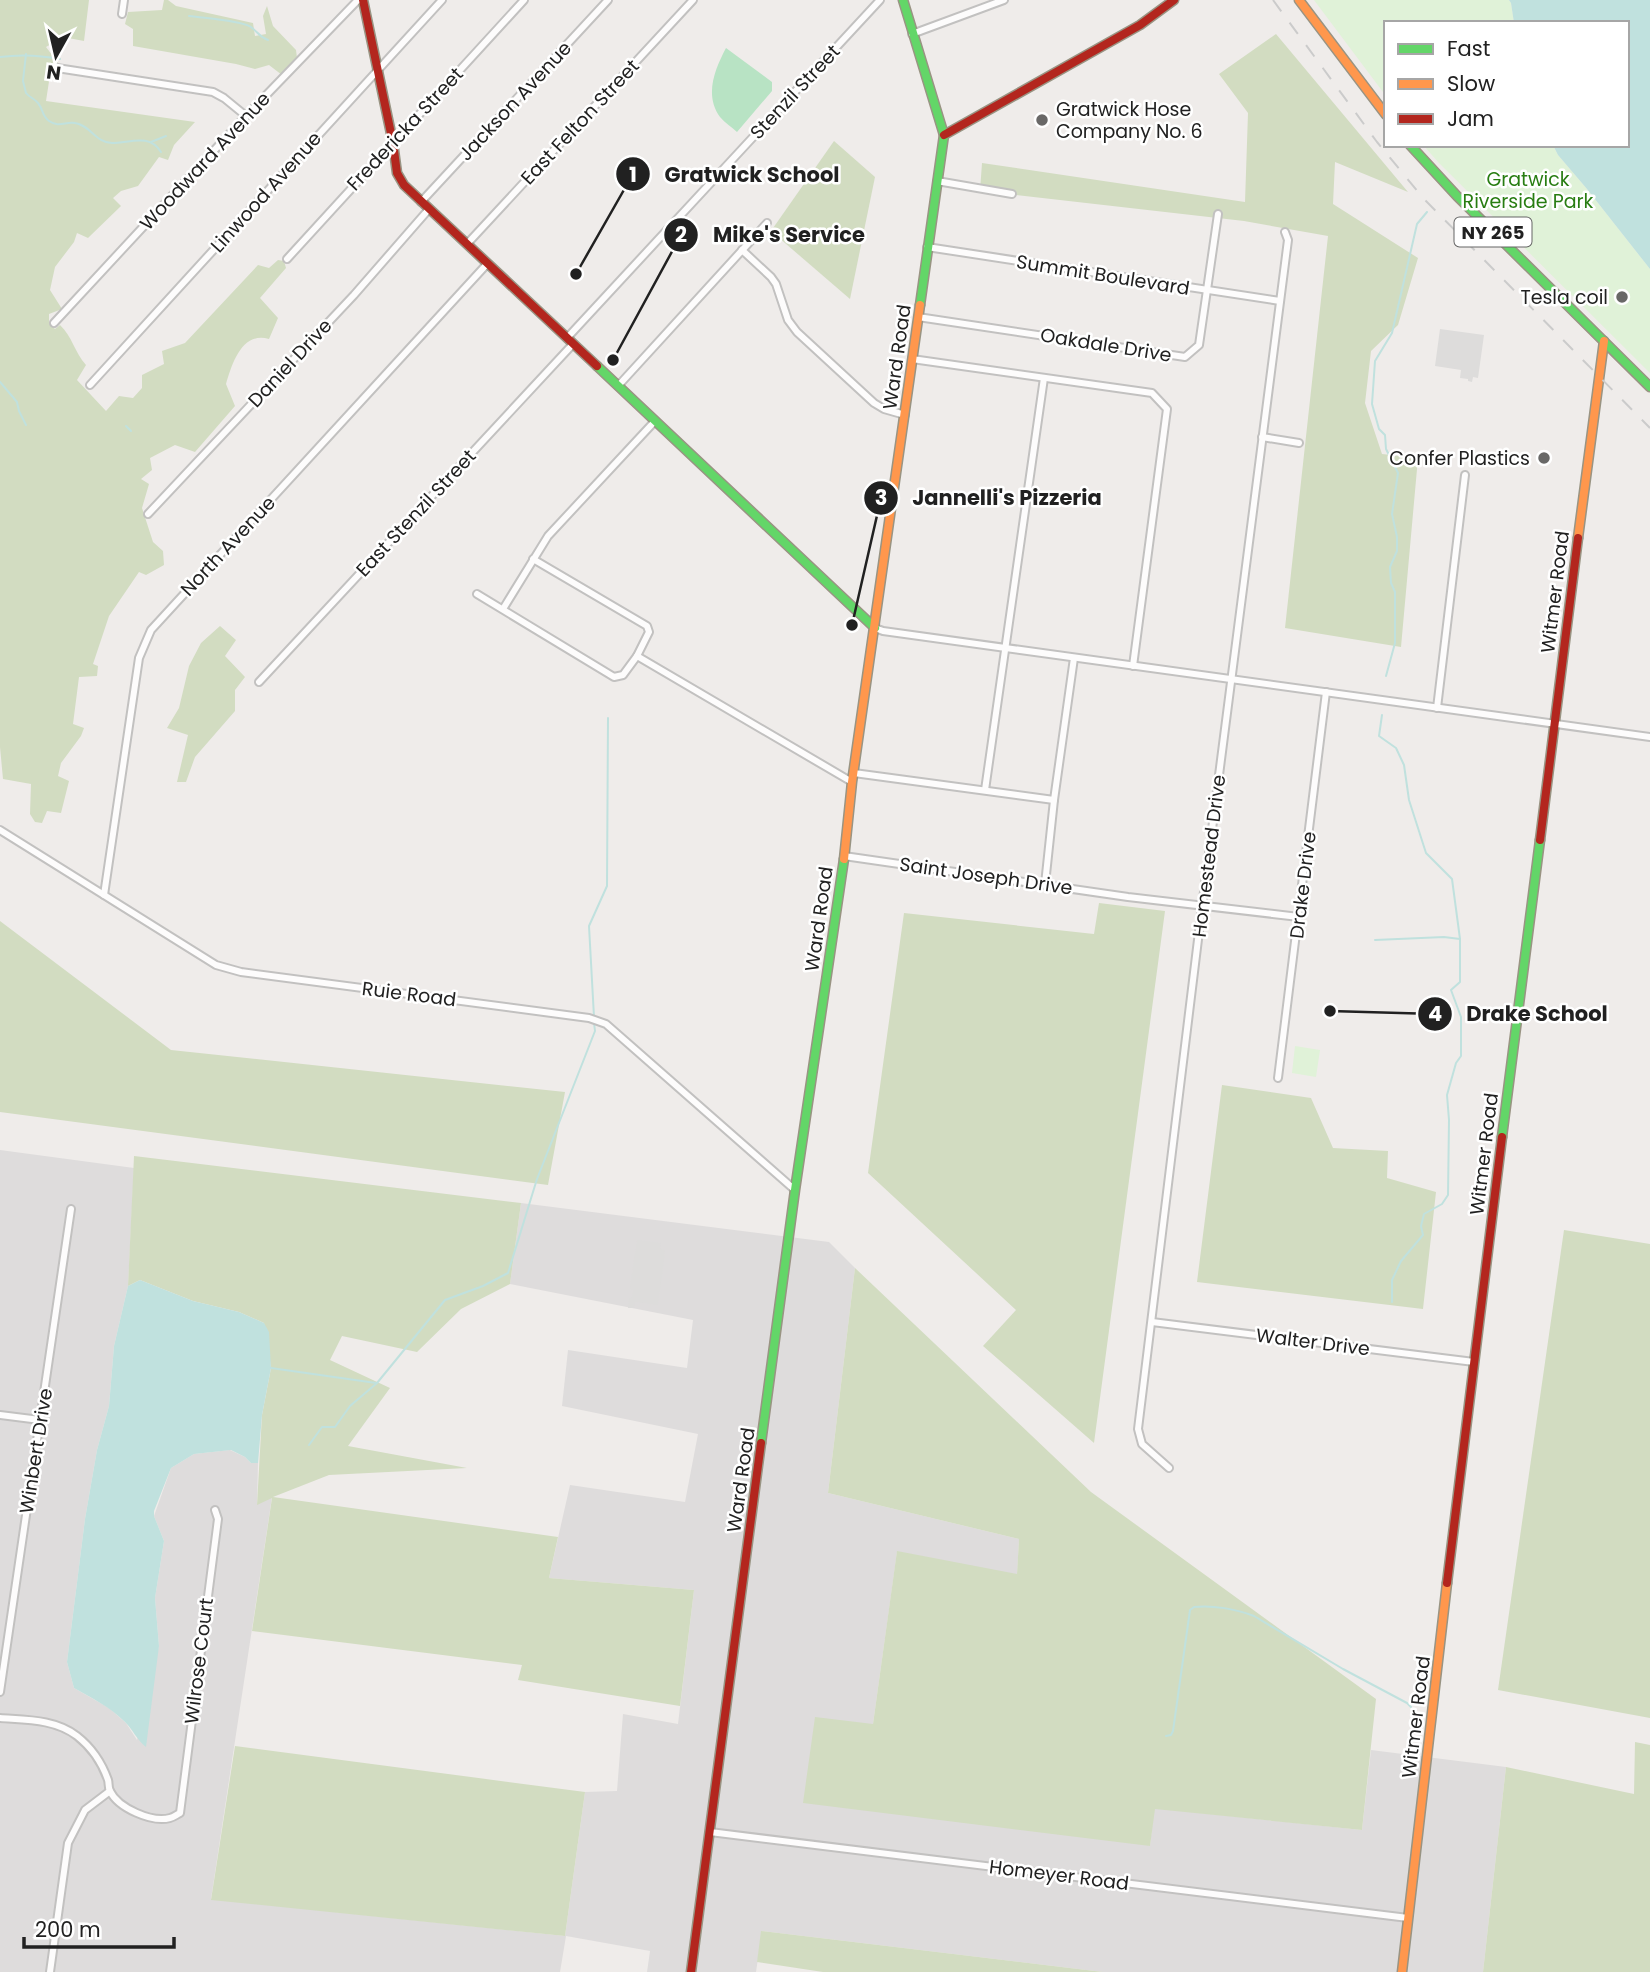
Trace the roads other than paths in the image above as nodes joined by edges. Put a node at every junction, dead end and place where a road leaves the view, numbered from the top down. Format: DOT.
graph roads {
  1 [pos="124,0"];
  2 [pos="358,0"];
  3 [pos="363,0"];
  4 [pos="442,0"];
  5 [pos="524,0"];
  6 [pos="608,0"];
  7 [pos="693,0"];
  8 [pos="880,0"];
  9 [pos="903,0"];
  10 [pos="1004,0"];
  11 [pos="1174,0"];
  12 [pos="1299,0"];
  13 [pos="122,14"];
  14 [pos="912,34"];
  15 [pos="57,68"];
  16 [pos="377,70"];
  17 [pos="1384,112"];
  18 [pos="246,117"];
  19 [pos="944,135"];
  20 [pos="393,143"];
  21 [pos="1412,147"];
  22 [pos="937,181"];
  23 [pos="1012,194"];
  24 [pos="421,202"];
  25 [pos="429,209"];
  26 [pos="1218,214"];
  27 [pos="767,223"];
  28 [pos="1285,232"];
  29 [pos="467,244"];
  30 [pos="927,247"];
  31 [pos="742,250"];
  32 [pos="287,259"];
  33 [pos="487,264"];
  34 [pos="1208,291"];
  35 [pos="1280,301"];
  36 [pos="918,317"];
  37 [pos="54,323"];
  38 [pos="570,341"];
  39 [pos="1604,341"];
  40 [pos="912,359"];
  41 [pos="1044,378"];
  42 [pos="90,385"];
  43 [pos="618,386"];
  44 [pos="1650,387"];
  45 [pos="905,415"];
  46 [pos="655,421"];
  47 [pos="1262,438"];
  48 [pos="1299,443"];
  49 [pos="1465,475"];
  50 [pos="148,514"];
  51 [pos="533,559"];
  52 [pos="477,594"];
  53 [pos="503,609"];
  54 [pos="875,628"];
  55 [pos="1006,649"];
  56 [pos="637,656"];
  57 [pos="1074,658"];
  58 [pos="1133,666"];
  59 [pos="1231,679"];
  60 [pos="259,682"];
  61 [pos="1326,692"];
  62 [pos="1437,708"];
  63 [pos="1554,723"];
  64 [pos="1650,737"];
  65 [pos="853,777"];
  66 [pos="985,790"];
  67 [pos="1054,800"];
  68 [pos="0,830"];
  69 [pos="844,856"];
  70 [pos="1045,884"];
  71 [pos="104,895"];
  72 [pos="1202,906"];
  73 [pos="1299,917"];
  74 [pos="1278,1078"];
  75 [pos="795,1190"];
  76 [pos="71,1209"];
  77 [pos="1152,1322"];
  78 [pos="1474,1362"];
  79 [pos="0,1415"];
  80 [pos="40,1420"];
  81 [pos="1169,1468"];
  82 [pos="215,1510"];
  83 [pos="0,1692"];
  84 [pos="0,1718"];
  85 [pos="110,1791"];
  86 [pos="710,1832"];
  87 [pos="1408,1918"];
  88 [pos="50,1972"];
  89 [pos="691,1972"];
  90 [pos="1402,1972"];
  1 -- 13 [label="street"];
  2 -- 18 [label="street, Woodward Avenue"];
  3 -- 16 [label="main road"];
  4 -- 16 [label="street, Linwood Avenue"];
  5 -- 20 [label="street, Fredericka Street"];
  6 -- 24 [label="street, Jackson Avenue"];
  7 -- 29 [label="street, East Felton Street"];
  8 -- 38 [label="street, Stenzil Street"];
  9 -- 14 [label="main road"];
  10 -- 14 [label="street"];
  11 -- 19 [label="main road"];
  12 -- 17 [label="main road"];
  14 -- 19 [label="main road"];
  15 -- 18 [label="street"];
  16 -- 20 [label="main road"];
  16 -- 42 [label="street, Linwood Avenue"];
  18 -- 37 [label="street, Woodward Avenue"];
  19 -- 22 [label="main road, Ward Road"];
  20 -- 24 [label="main road"];
  20 -- 32 [label="street, Fredericka Street"];
  21 -- 39 [label="main road, NY 265"];
  22 -- 23 [label="street"];
  22 -- 30 [label="main road, Ward Road"];
  24 -- 25 [label="main road"];
  25 -- 29 [label="main road"];
  25 -- 50 [label="street, Daniel Drive"];
  26 -- 34 [label="street, Oakdale Drive"];
  27 -- 31 [label="street"];
  28 -- 35 [label="street, Homestead Drive"];
  29 -- 33 [label="main road"];
  30 -- 34 [label="street, Summit Boulevard"];
  30 -- 36 [label="main road, Ward Road"];
  31 -- 43 [label="street"];
  31 -- 45 [label="street"];
  33 -- 38 [label="main road"];
  33 -- 71 [label="street, North Avenue"];
  34 -- 35 [label="street, Summit Boulevard"];
  34 -- 36 [label="street, Oakdale Drive"];
  35 -- 47 [label="street, Homestead Drive"];
  36 -- 40 [label="main road, Ward Road"];
  38 -- 43 [label="main road"];
  38 -- 60 [label="street, East Stenzil Street"];
  39 -- 44 [label="main road, NY 265"];
  39 -- 63 [label="main road, Witmer Road"];
  40 -- 41 [label="street"];
  40 -- 45 [label="main road, Ward Road"];
  41 -- 55 [label="street"];
  41 -- 58 [label="street"];
  43 -- 46 [label="main road"];
  45 -- 54 [label="main road, Ward Road"];
  46 -- 51 [label="street"];
  46 -- 54 [label="main road"];
  47 -- 48 [label="street"];
  47 -- 59 [label="street, Homestead Drive"];
  49 -- 62 [label="street"];
  51 -- 53 [label="street"];
  51 -- 56 [label="street"];
  52 -- 53 [label="street"];
  53 -- 56 [label="street"];
  54 -- 55 [label="street"];
  54 -- 65 [label="main road, Ward Road"];
  55 -- 57 [label="street"];
  55 -- 66 [label="street"];
  56 -- 65 [label="street"];
  57 -- 58 [label="street"];
  57 -- 67 [label="street"];
  58 -- 59 [label="street"];
  59 -- 61 [label="street"];
  59 -- 72 [label="street, Homestead Drive"];
  61 -- 62 [label="street"];
  61 -- 73 [label="street, Drake Drive"];
  62 -- 63 [label="street"];
  63 -- 64 [label="street"];
  63 -- 78 [label="main road, Witmer Road"];
  65 -- 66 [label="street"];
  65 -- 69 [label="main road, Ward Road"];
  66 -- 67 [label="street"];
  67 -- 70 [label="street"];
  68 -- 71 [label="street, Ruie Road"];
  69 -- 70 [label="street, Saint Joseph Drive"];
  69 -- 75 [label="main road, Ward Road"];
  70 -- 72 [label="street, Saint Joseph Drive"];
  71 -- 75 [label="street, Ruie Road"];
  72 -- 73 [label="street, Saint Joseph Drive"];
  72 -- 77 [label="street, Homestead Drive"];
  73 -- 74 [label="street, Drake Drive"];
  75 -- 86 [label="main road, Ward Road"];
  76 -- 80 [label="street, Winbert Drive"];
  77 -- 78 [label="street, Walter Drive"];
  77 -- 81 [label="street, Homestead Drive"];
  78 -- 87 [label="main road, Witmer Road"];
  79 -- 80 [label="street"];
  80 -- 83 [label="street, Winbert Drive"];
  82 -- 85 [label="street, Wilrose Court"];
  84 -- 85 [label="street"];
  85 -- 88 [label="street"];
  86 -- 87 [label="street, Homeyer Road"];
  86 -- 89 [label="main road, Ward Road"];
  87 -- 90 [label="main road, Witmer Road"];
}
